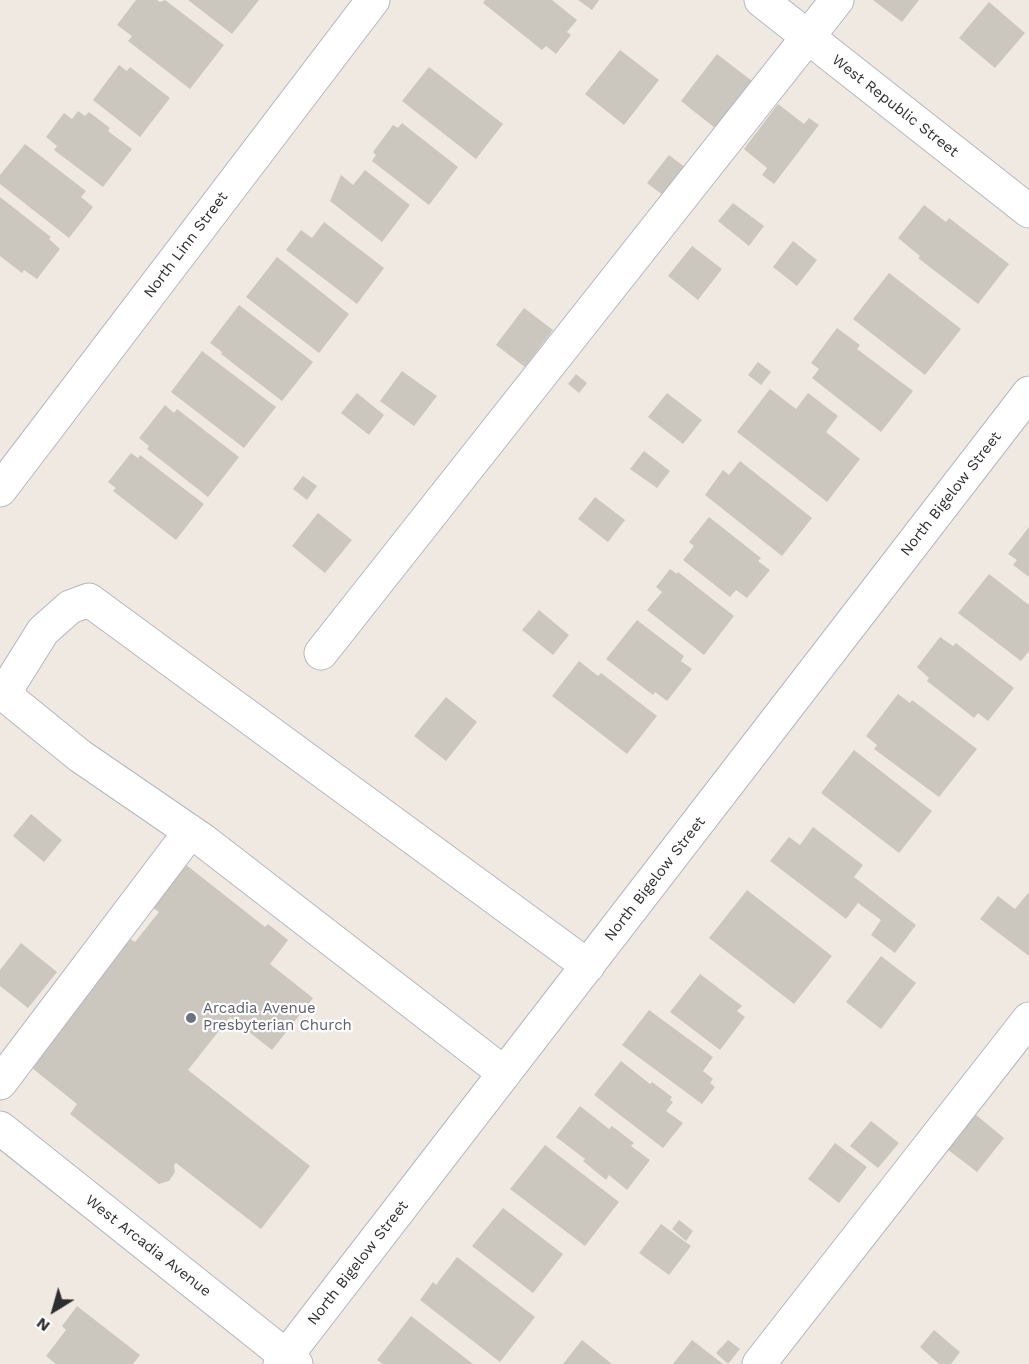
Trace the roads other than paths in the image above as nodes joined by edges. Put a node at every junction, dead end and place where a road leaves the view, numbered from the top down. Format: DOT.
graph roads {
  1 [pos="373,0"];
  2 [pos="761,0"];
  3 [pos="837,0"];
  4 [pos="808,37"];
  5 [pos="1029,211"];
  6 [pos="1029,393"];
  7 [pos="0,490"];
  8 [pos="321,653"];
  9 [pos="190,832"];
  10 [pos="588,966"];
  11 [pos="1029,1019"];
  12 [pos="504,1073"];
  13 [pos="0,1083"];
  14 [pos="0,1128"];
  15 [pos="287,1361"];
  16 [pos="759,1364"];
  1 -- 7 [label="street, North Linn Street"];
  2 -- 4 [label="street, West Republic Street"];
  3 -- 4 [label="street"];
  4 -- 5 [label="street, West Republic Street"];
  4 -- 8 [label="street"];
  6 -- 10 [label="street, North Bigelow Street"];
  9 -- 10 [label="street"];
  9 -- 12 [label="street"];
  9 -- 13 [label="street"];
  10 -- 12 [label="street, North Bigelow Street"];
  11 -- 16 [label="street"];
  12 -- 15 [label="street, North Bigelow Street"];
  14 -- 15 [label="street, West Arcadia Avenue"];
}
